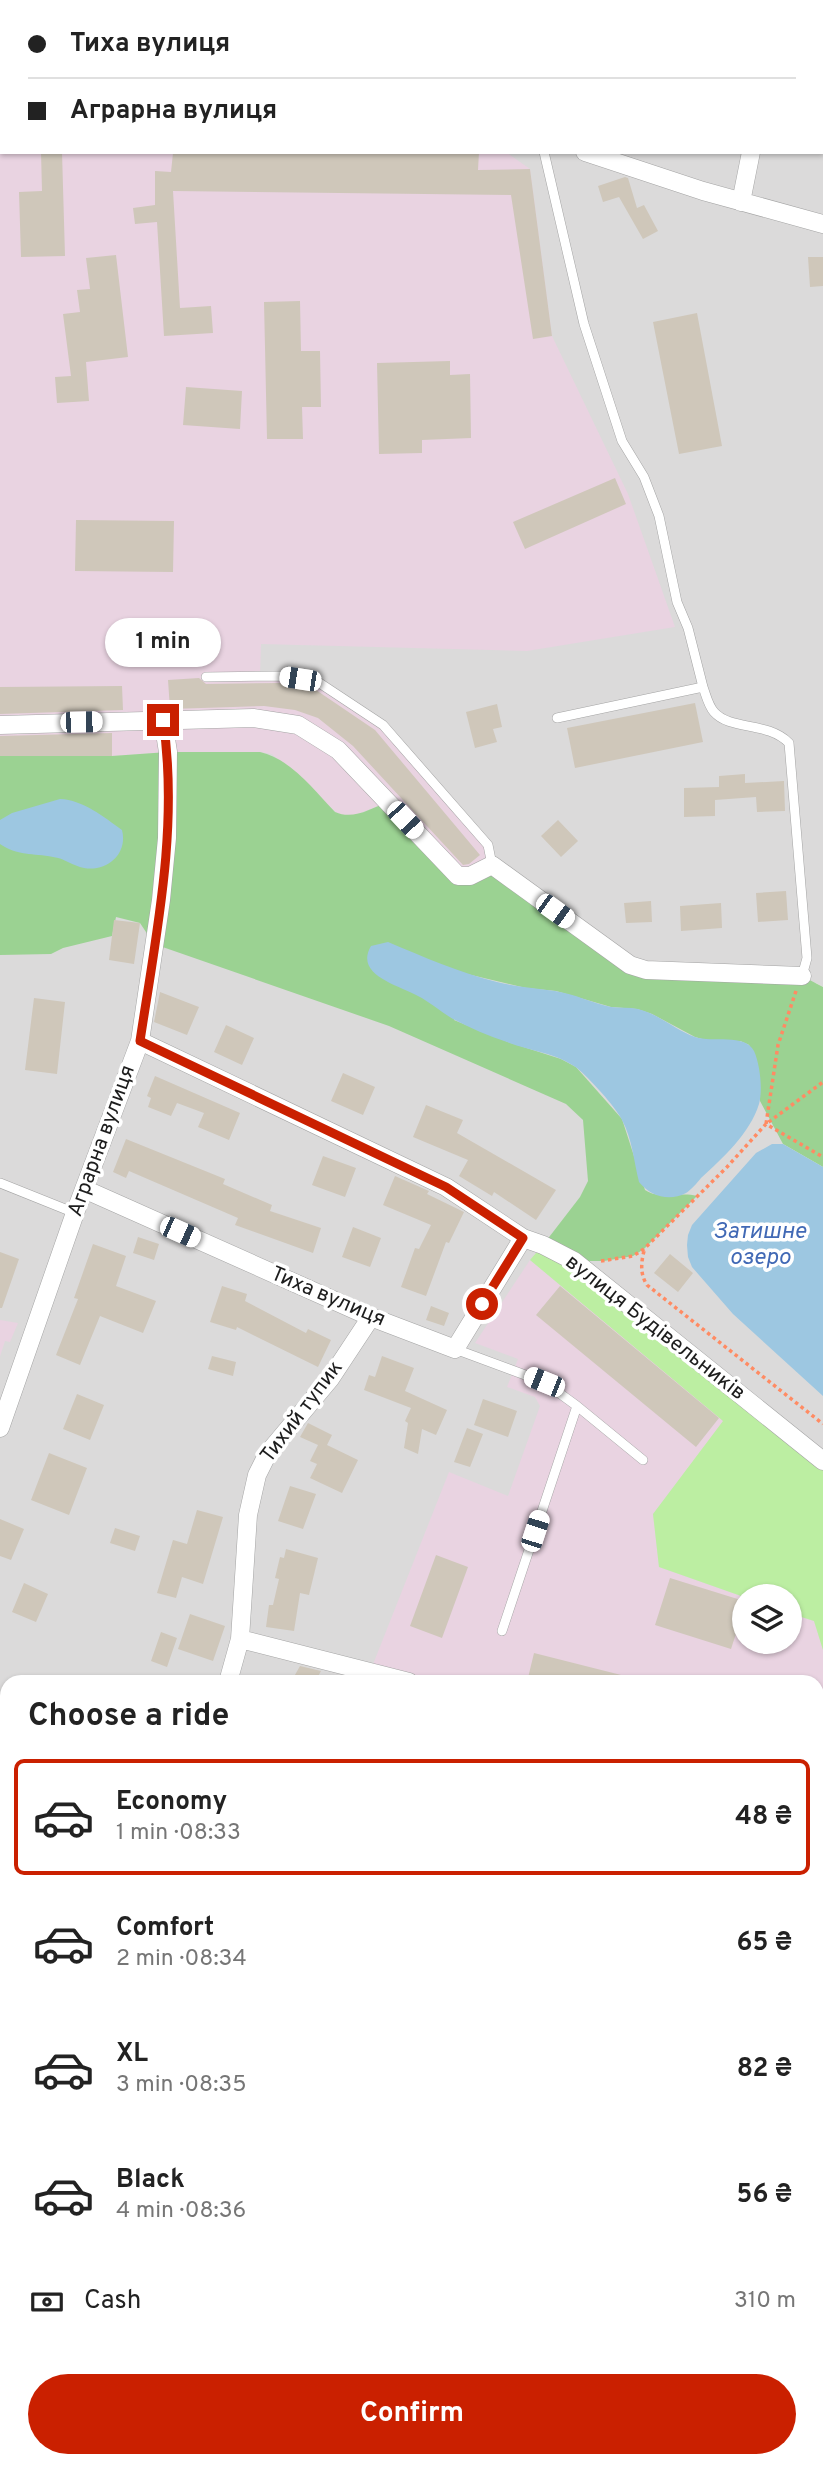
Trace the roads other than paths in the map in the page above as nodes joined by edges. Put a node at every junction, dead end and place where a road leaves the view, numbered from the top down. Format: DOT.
graph roads {
  1 [pos="544,154"];
  2 [pos="591,154"];
  3 [pos="751,154"];
  4 [pos="741,202"];
  5 [pos="823,224"];
  6 [pos="206,677"];
  7 [pos="703,687"];
  8 [pos="557,719"];
  9 [pos="163,720"];
  10 [pos="0,725"];
  11 [pos="492,865"];
  12 [pos="802,976"];
  13 [pos="140,1041"];
  14 [pos="0,1183"];
  15 [pos="84,1189"];
  16 [pos="75,1213"];
  17 [pos="523,1238"];
  18 [pos="371,1317"];
  19 [pos="455,1349"];
  20 [pos="577,1406"];
  21 [pos="0,1427"];
  22 [pos="643,1460"];
  23 [pos="823,1461"];
  24 [pos="502,1631"];
  25 [pos="240,1639"];
  26 [pos="230,1675"];
  27 [pos="381,1675"];
  1 -- 7 [label="lane"];
  2 -- 4 [label="street"];
  3 -- 4 [label="street"];
  4 -- 5 [label="street"];
  6 -- 11 [label="lane"];
  7 -- 8 [label="lane"];
  7 -- 12 [label="lane"];
  9 -- 10 [label="street"];
  9 -- 11 [label="street"];
  9 -- 13 [label="street, Аграрна вулиця"];
  11 -- 12 [label="street"];
  13 -- 15 [label="street, Аграрна вулиця"];
  13 -- 17 [label="street, вулиця Будівельників"];
  14 -- 16 [label="lane"];
  15 -- 16 [label="street, Аграрна вулиця"];
  15 -- 18 [label="street, Тиха вулиця"];
  16 -- 21 [label="street, Аграрна вулиця"];
  17 -- 19 [label="street"];
  17 -- 23 [label="street, вулиця Будівельників"];
  18 -- 19 [label="street, Тиха вулиця"];
  18 -- 25 [label="street, Тихий тупик"];
  19 -- 20 [label="lane"];
  20 -- 22 [label="lane"];
  20 -- 24 [label="lane"];
  25 -- 26 [label="street, Тихий тупик"];
  25 -- 27 [label="street"];
}
